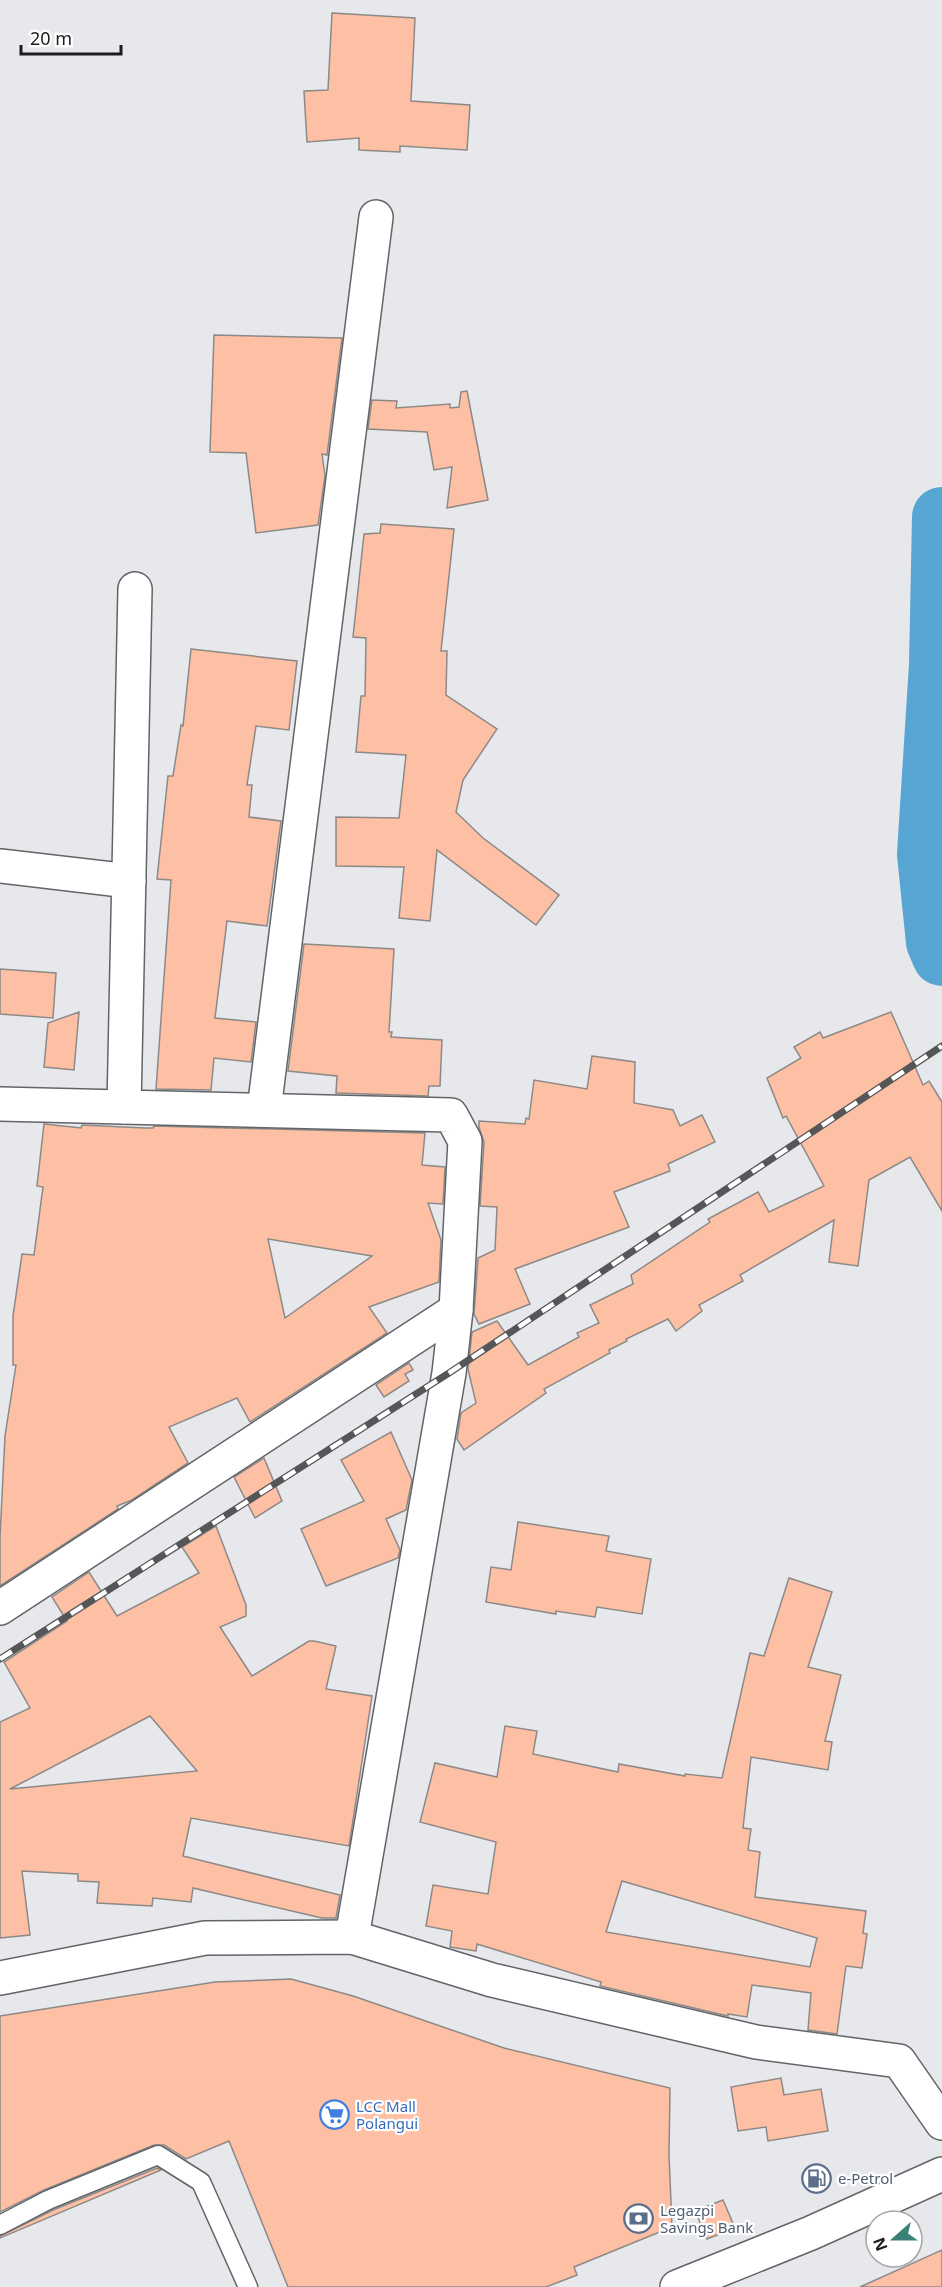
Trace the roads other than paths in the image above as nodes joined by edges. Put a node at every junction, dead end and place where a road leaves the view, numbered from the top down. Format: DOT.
graph roads {
  1 [pos="376,218"];
  2 [pos="135,589"];
  3 [pos="0,866"];
  4 [pos="129,881"];
  5 [pos="0,1104"];
  6 [pos="124,1107"];
  7 [pos="264,1110"];
  8 [pos="456,1310"];
  9 [pos="0,1608"];
  10 [pos="351,1937"];
  11 [pos="0,1978"];
  12 [pos="942,2123"];
  13 [pos="942,2174"];
  14 [pos="0,2225"];
  15 [pos="248,2287"];
  16 [pos="677,2287"];
  1 -- 7 [label="street"];
  2 -- 4 [label="street"];
  3 -- 4 [label="street"];
  4 -- 6 [label="street"];
  5 -- 6 [label="street"];
  6 -- 7 [label="street"];
  7 -- 8 [label="street"];
  8 -- 9 [label="street"];
  8 -- 10 [label="street"];
  10 -- 11 [label="street"];
  10 -- 12 [label="street"];
  13 -- 16 [label="street"];
  14 -- 15 [label="lane"];
}
